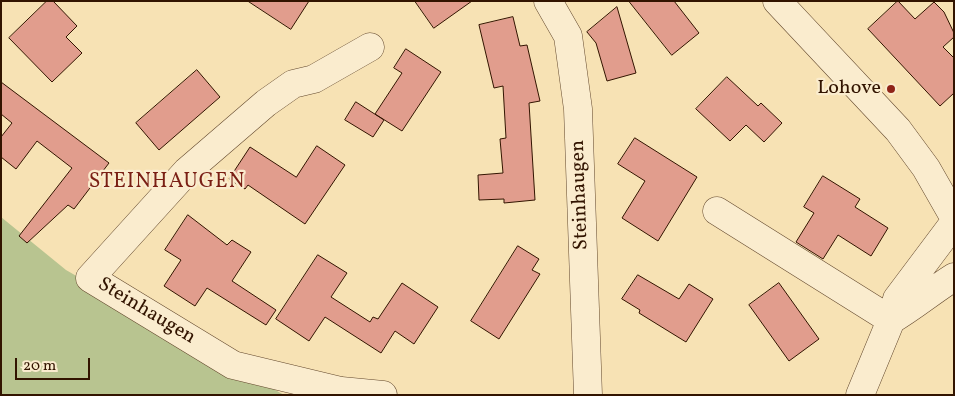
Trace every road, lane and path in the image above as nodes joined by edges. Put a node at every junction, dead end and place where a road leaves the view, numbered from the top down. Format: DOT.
graph roads {
  1 [pos="548,1"];
  2 [pos="777,1"];
  3 [pos="370,47"];
  4 [pos="717,211"];
  5 [pos="954,217"];
  6 [pos="954,224"];
  7 [pos="954,278"];
  8 [pos="891,320"];
  9 [pos="383,395"];
  10 [pos="588,395"];
  11 [pos="860,395"];
  1 -- 10 [label="street, Steinhaugen"];
  2 -- 5 [label="street"];
  3 -- 9 [label="street, Steinhaugen"];
  4 -- 8 [label="street"];
  6 -- 8 [label="street"];
  7 -- 8 [label="street"];
  8 -- 11 [label="street"];
}
